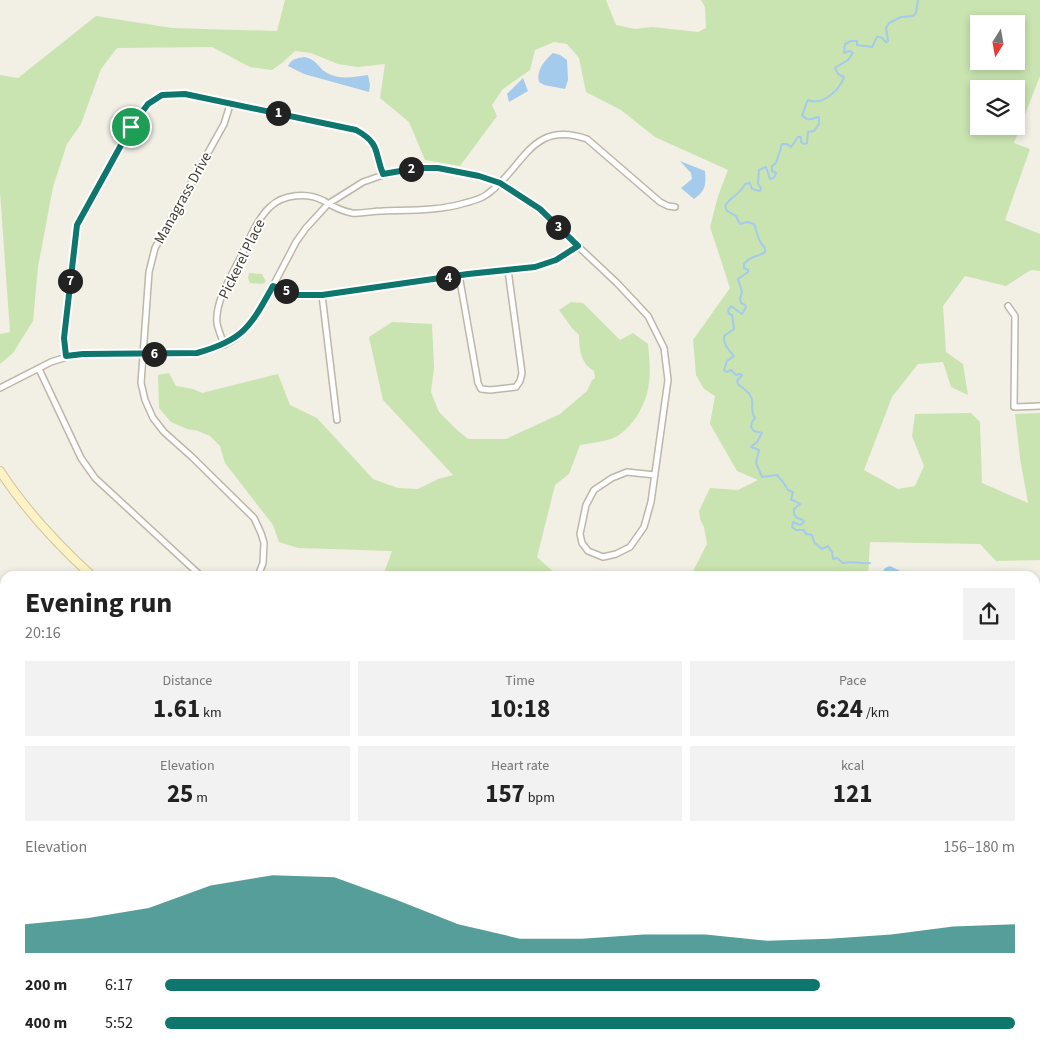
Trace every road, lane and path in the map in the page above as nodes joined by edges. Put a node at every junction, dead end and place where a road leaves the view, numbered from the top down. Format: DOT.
graph roads {
  1 [pos="230,105"];
  2 [pos="383,174"];
  3 [pos="500,183"];
  4 [pos="328,204"];
  5 [pos="675,207"];
  6 [pos="578,246"];
  7 [pos="508,270"];
  8 [pos="459,275"];
  9 [pos="273,286"];
  10 [pos="322,295"];
  11 [pos="1008,306"];
  12 [pos="224,344"];
  13 [pos="142,354"];
  14 [pos="66,356"];
  15 [pos="39,369"];
  16 [pos="0,387"];
  17 [pos="1040,406"];
  18 [pos="337,420"];
  19 [pos="0,471"];
  20 [pos="655,474"];
  21 [pos="87,571"];
  22 [pos="196,571"];
  23 [pos="260,571"];
  1 -- 2 [label="street"];
  1 -- 13 [label="street, Managrass Drive"];
  1 -- 14 [label="street"];
  2 -- 3 [label="street"];
  2 -- 4 [label="street"];
  3 -- 4 [label="street, Pickerel Place"];
  3 -- 5 [label="street, Pickerel Place"];
  3 -- 6 [label="street"];
  4 -- 9 [label="street"];
  4 -- 12 [label="street, Pickerel Place"];
  6 -- 7 [label="street"];
  6 -- 20 [label="street"];
  7 -- 8 [label="street"];
  7 -- 8 [label="street"];
  8 -- 10 [label="street"];
  9 -- 10 [label="street"];
  9 -- 12 [label="street"];
  10 -- 18 [label="street"];
  11 -- 17 [label="street"];
  12 -- 13 [label="street"];
  13 -- 14 [label="street"];
  13 -- 23 [label="street, Managrass Drive"];
  14 -- 15 [label="street"];
  15 -- 16 [label="street"];
  15 -- 22 [label="street"];
  19 -- 21 [label="main road"];
  20 -- 20 [label="street"];
}
